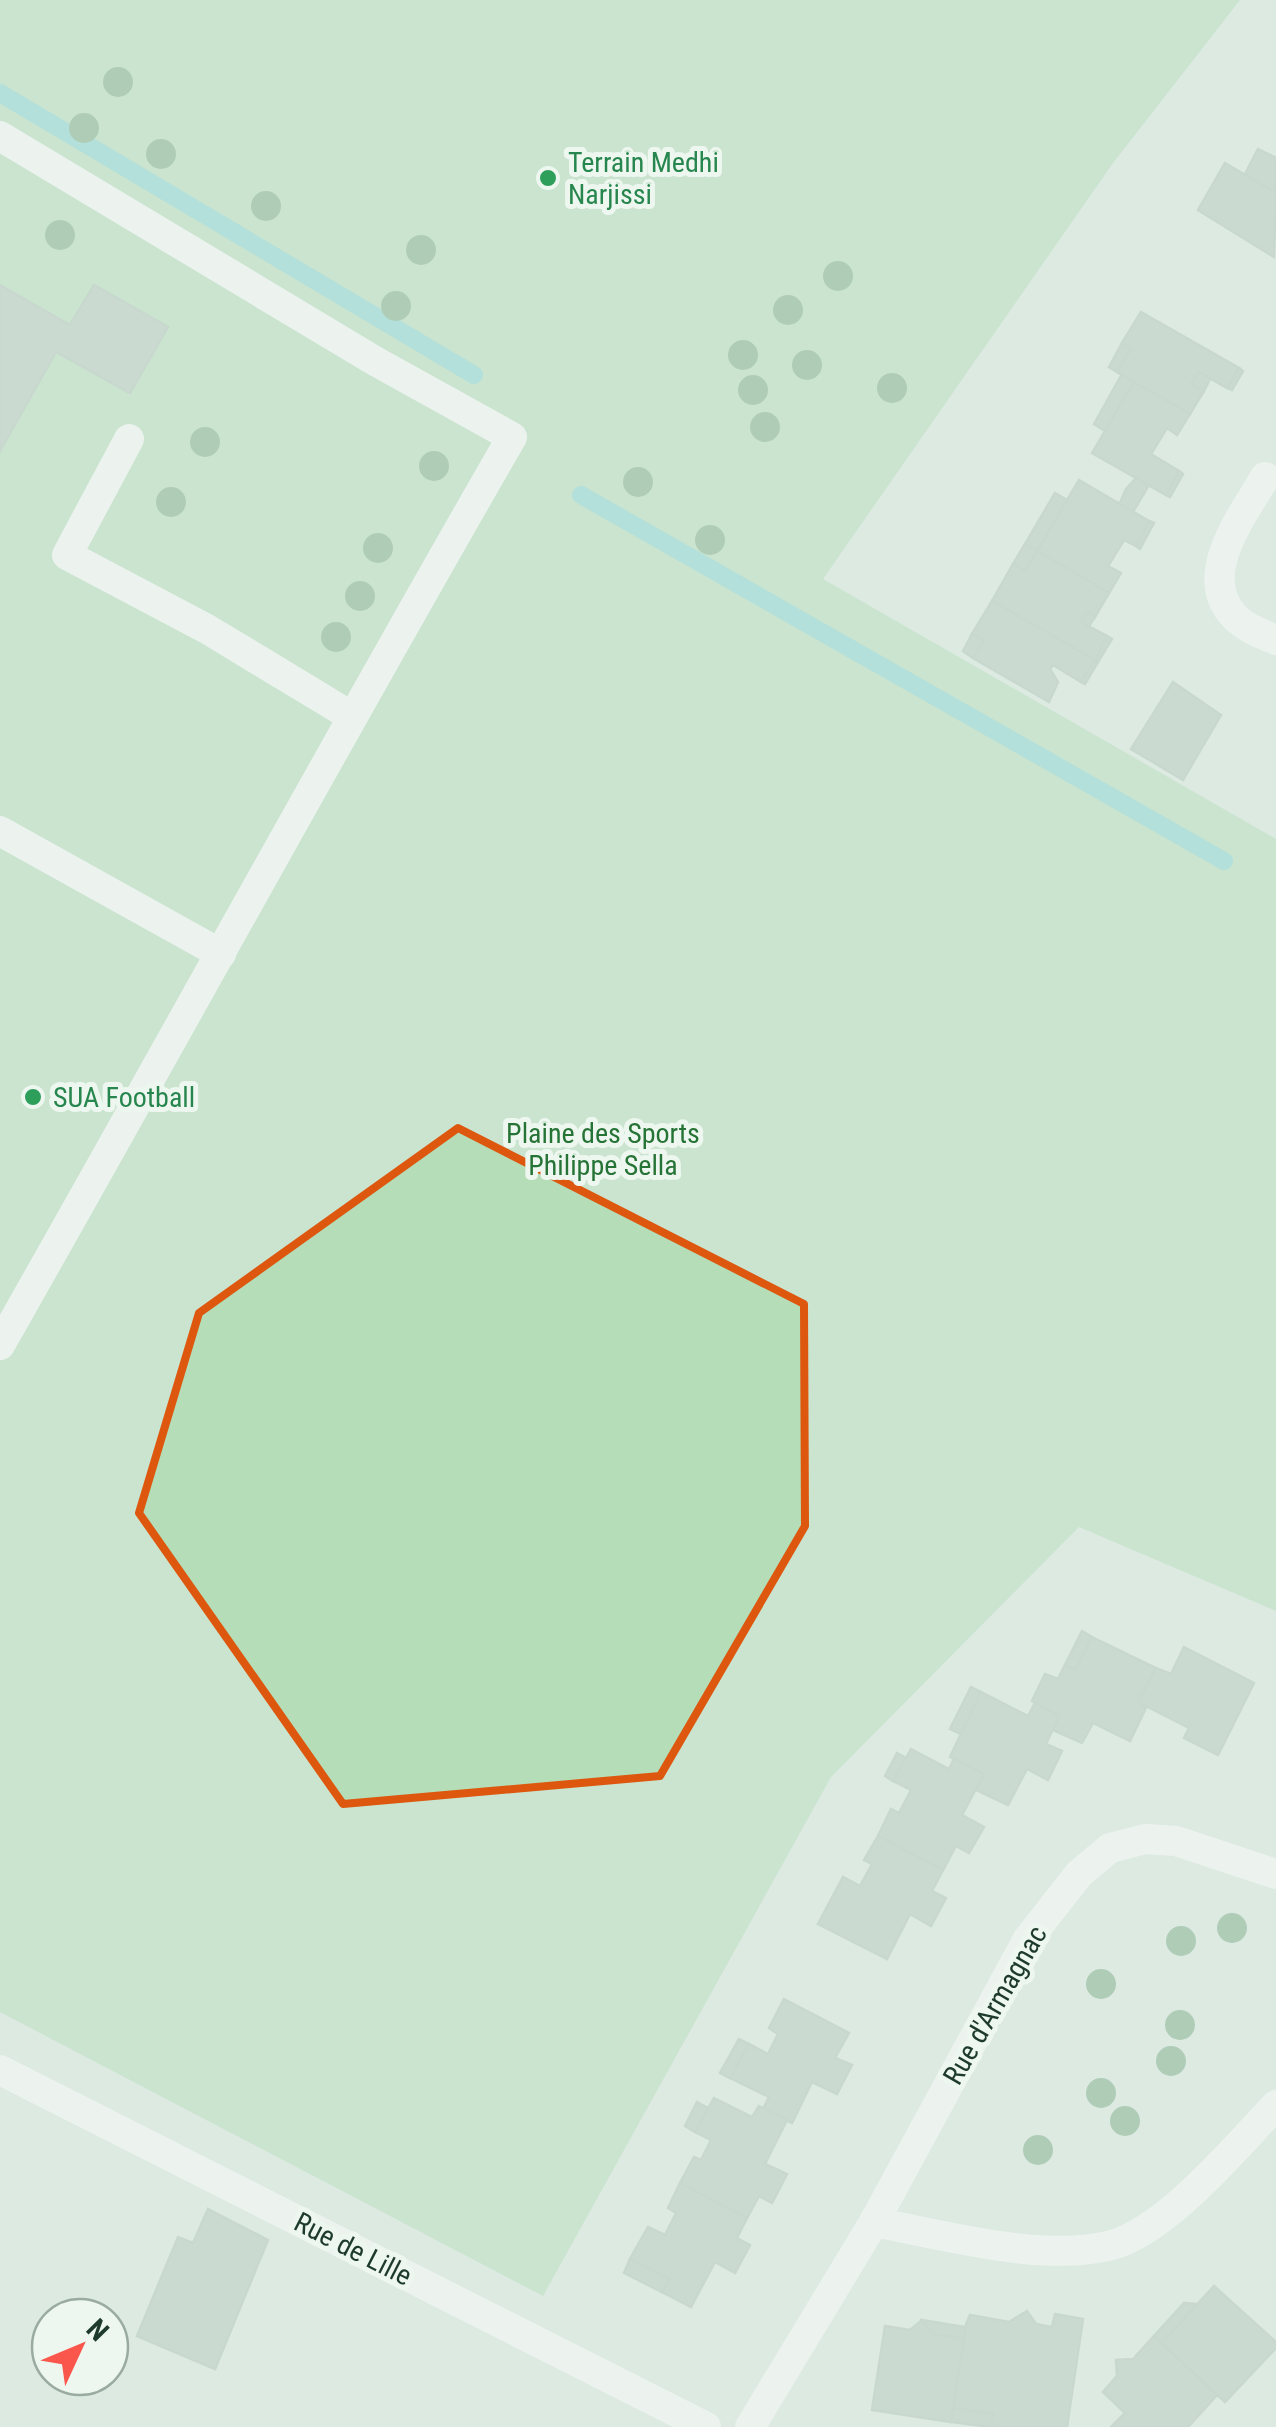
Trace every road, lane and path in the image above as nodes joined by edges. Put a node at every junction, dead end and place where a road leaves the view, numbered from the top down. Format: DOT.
graph roads {
  1 [pos="0,136"];
  2 [pos="129,439"];
  3 [pos="1266,477"];
  4 [pos="1276,640"];
  5 [pos="350,716"];
  6 [pos="0,831"];
  7 [pos="222,954"];
  8 [pos="0,1345"];
  9 [pos="1276,1874"];
  10 [pos="0,2070"];
  11 [pos="1276,2106"];
  12 [pos="874,2222"];
  13 [pos="706,2427"];
  14 [pos="750,2427"];
  1 -- 5 [label="street"];
  2 -- 5 [label="street"];
  3 -- 4 [label="street"];
  5 -- 7 [label="street"];
  6 -- 7 [label="street"];
  7 -- 8 [label="street"];
  9 -- 12 [label="street, Rue d'Armagnac"];
  10 -- 13 [label="street, Rue de Lille"];
  11 -- 12 [label="street"];
  12 -- 14 [label="street, Rue d'Armagnac"];
}
